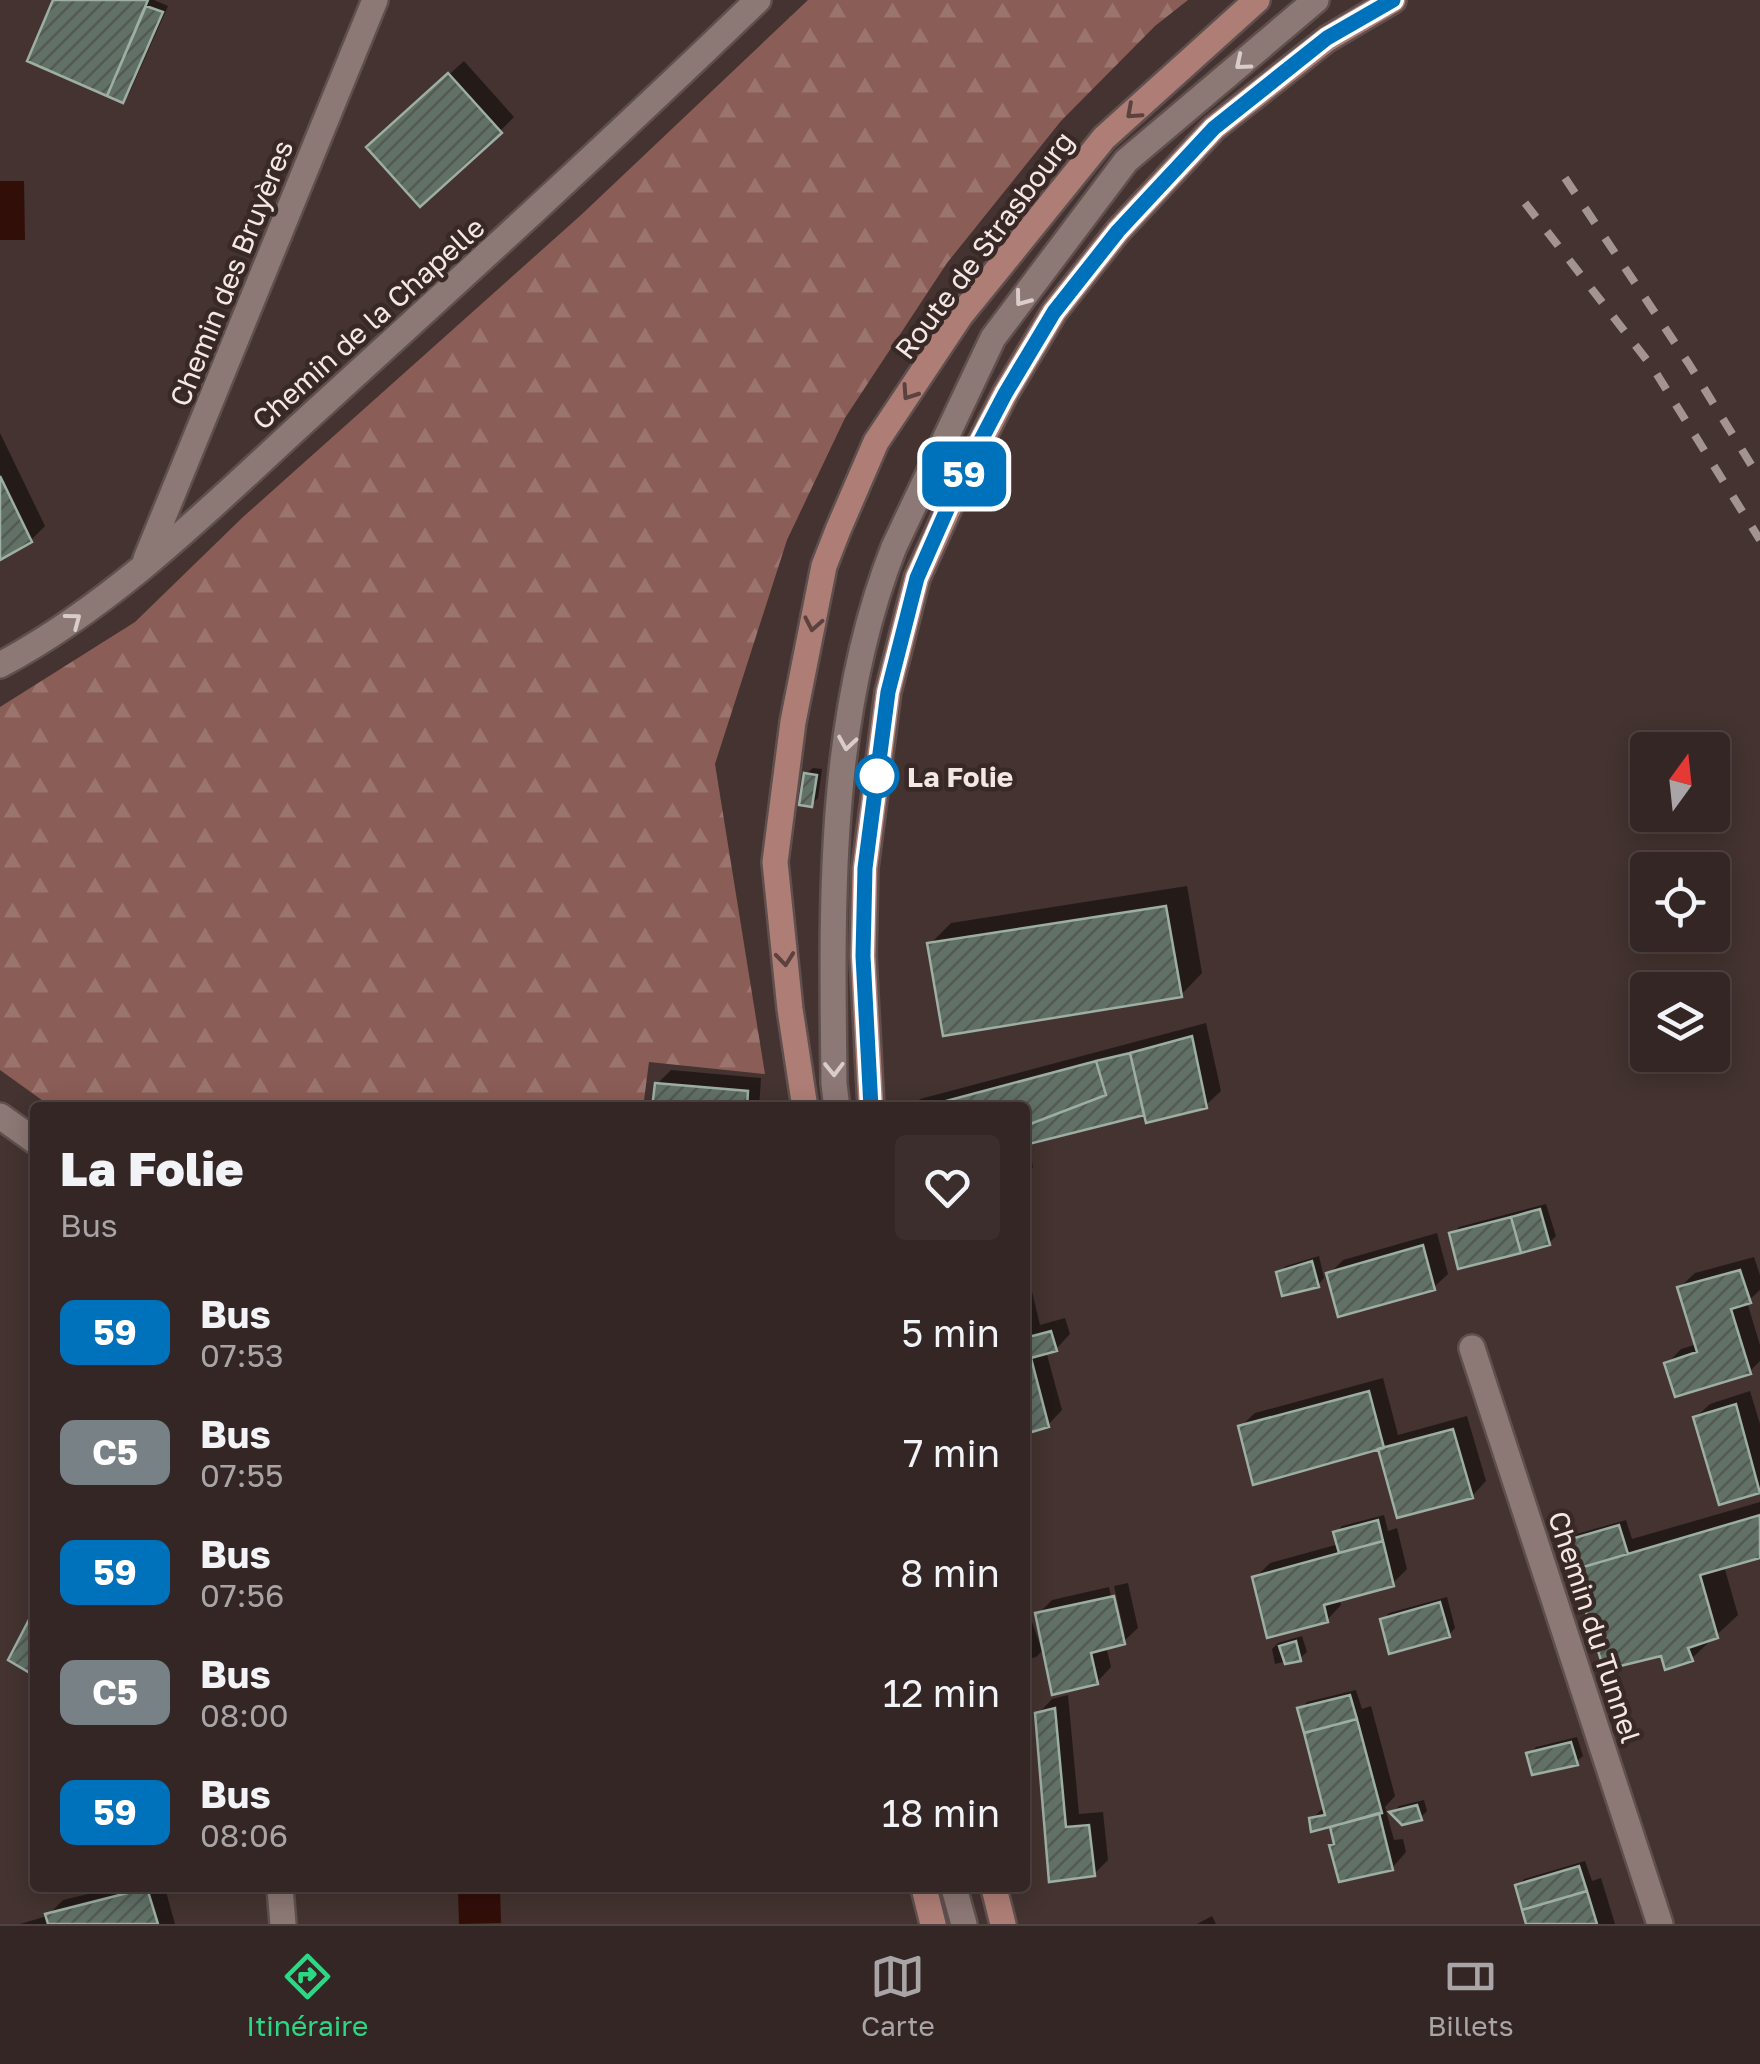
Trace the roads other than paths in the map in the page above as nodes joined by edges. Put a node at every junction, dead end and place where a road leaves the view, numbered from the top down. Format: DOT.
graph roads {
  1 [pos="375,0"];
  2 [pos="758,0"];
  3 [pos="1257,0"];
  4 [pos="1316,0"];
  5 [pos="1393,0"];
  6 [pos="142,568"];
  7 [pos="0,665"];
  8 [pos="804,1102"];
  9 [pos="836,1102"];
  10 [pos="870,1102"];
  11 [pos="0,1116"];
  12 [pos="30,1137"];
  13 [pos="1472,1348"];
  14 [pos="280,1892"];
  15 [pos="925,1892"];
  16 [pos="955,1892"];
  17 [pos="995,1892"];
  18 [pos="283,1924"];
  19 [pos="932,1924"];
  20 [pos="964,1924"];
  21 [pos="1003,1924"];
  22 [pos="1660,1924"];
  1 -- 6 [label="street, Chemin des Bruyères"];
  2 -- 6 [label="street, Chemin de la Chapelle"];
  3 -- 8 [label="main road, Route de Strasbourg, one-way"];
  4 -- 9 [label="street, one-way"];
  5 -- 10 [label="main road"];
  7 -- 6 [label="street, Chemin de la Chapelle, one-way"];
  11 -- 12 [label="street"];
  13 -- 22 [label="street, Chemin du Tunnel"];
  14 -- 18 [label="street"];
  15 -- 19 [label="main road"];
  16 -- 20 [label="street"];
  17 -- 21 [label="main road"];
}
